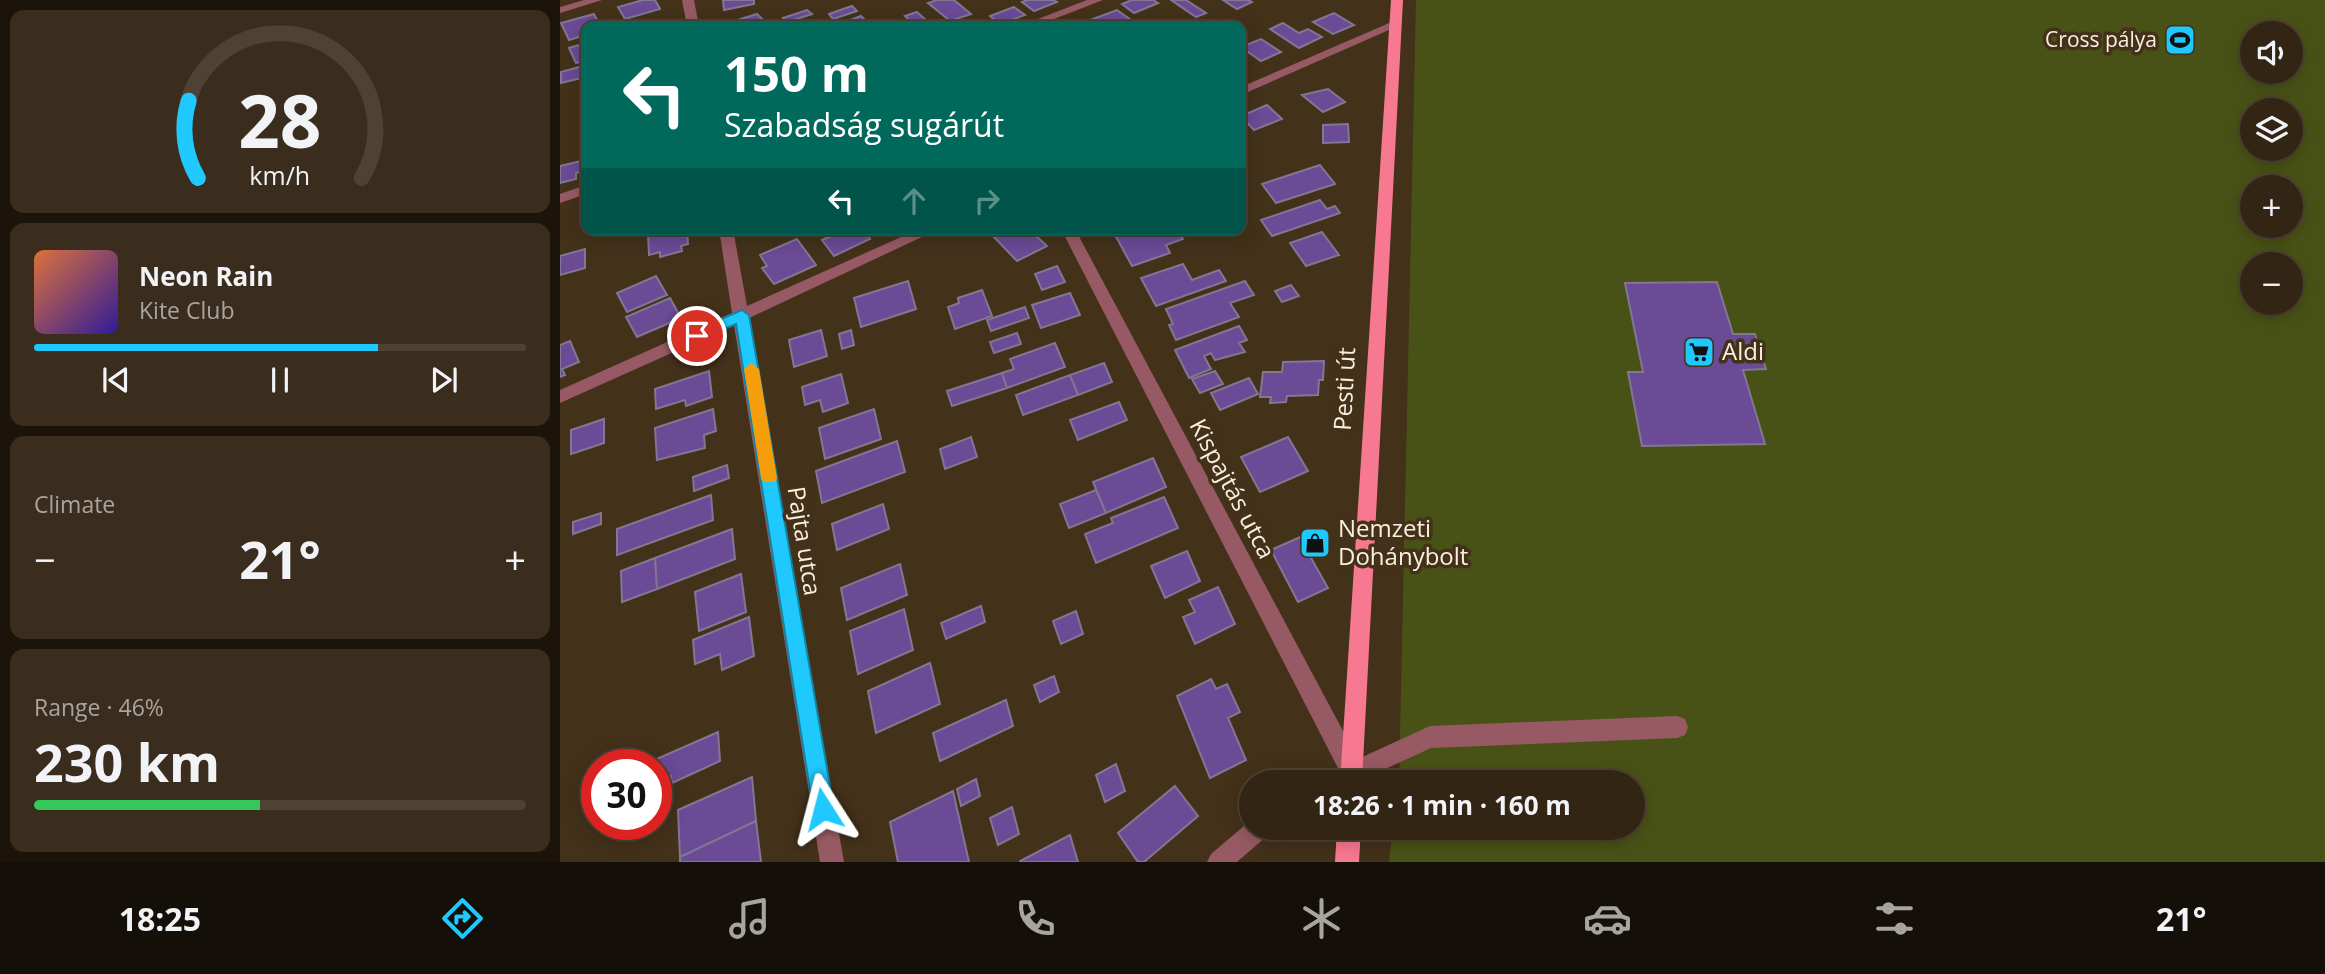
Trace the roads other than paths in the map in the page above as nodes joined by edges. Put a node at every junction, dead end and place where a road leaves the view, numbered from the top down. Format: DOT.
graph roads {
  1 [pos="596,0"];
  2 [pos="688,0"];
  3 [pos="1097,0"];
  4 [pos="1397,0"];
  5 [pos="560,10"];
  6 [pos="691,21"];
  7 [pos="1040,21"];
  8 [pos="1394,24"];
  9 [pos="1246,89"];
  10 [pos="581,192"];
  11 [pos="560,199"];
  12 [pos="727,235"];
  13 [pos="919,235"];
  14 [pos="1071,235"];
  15 [pos="742,315"];
  16 [pos="560,397"];
  17 [pos="1677,726"];
  18 [pos="1348,770"];
  19 [pos="1352,770"];
  20 [pos="1366,770"];
  21 [pos="1245,840"];
  22 [pos="1348,840"];
  23 [pos="832,862"];
  24 [pos="1219,862"];
  25 [pos="1347,862"];
  1 -- 5 [label="street"];
  2 -- 6 [label="street"];
  3 -- 7 [label="street"];
  4 -- 8 [label="main road, Pesti út"];
  8 -- 9 [label="street"];
  8 -- 19 [label="main road, Pesti út"];
  10 -- 11 [label="street"];
  12 -- 15 [label="street, Pajta utca"];
  13 -- 15 [label="street"];
  14 -- 18 [label="street, Kispajtás utca"];
  15 -- 16 [label="street"];
  15 -- 23 [label="street, Pajta utca"];
  17 -- 20 [label="street"];
  21 -- 24 [label="street"];
  22 -- 25 [label="main road"];
}
